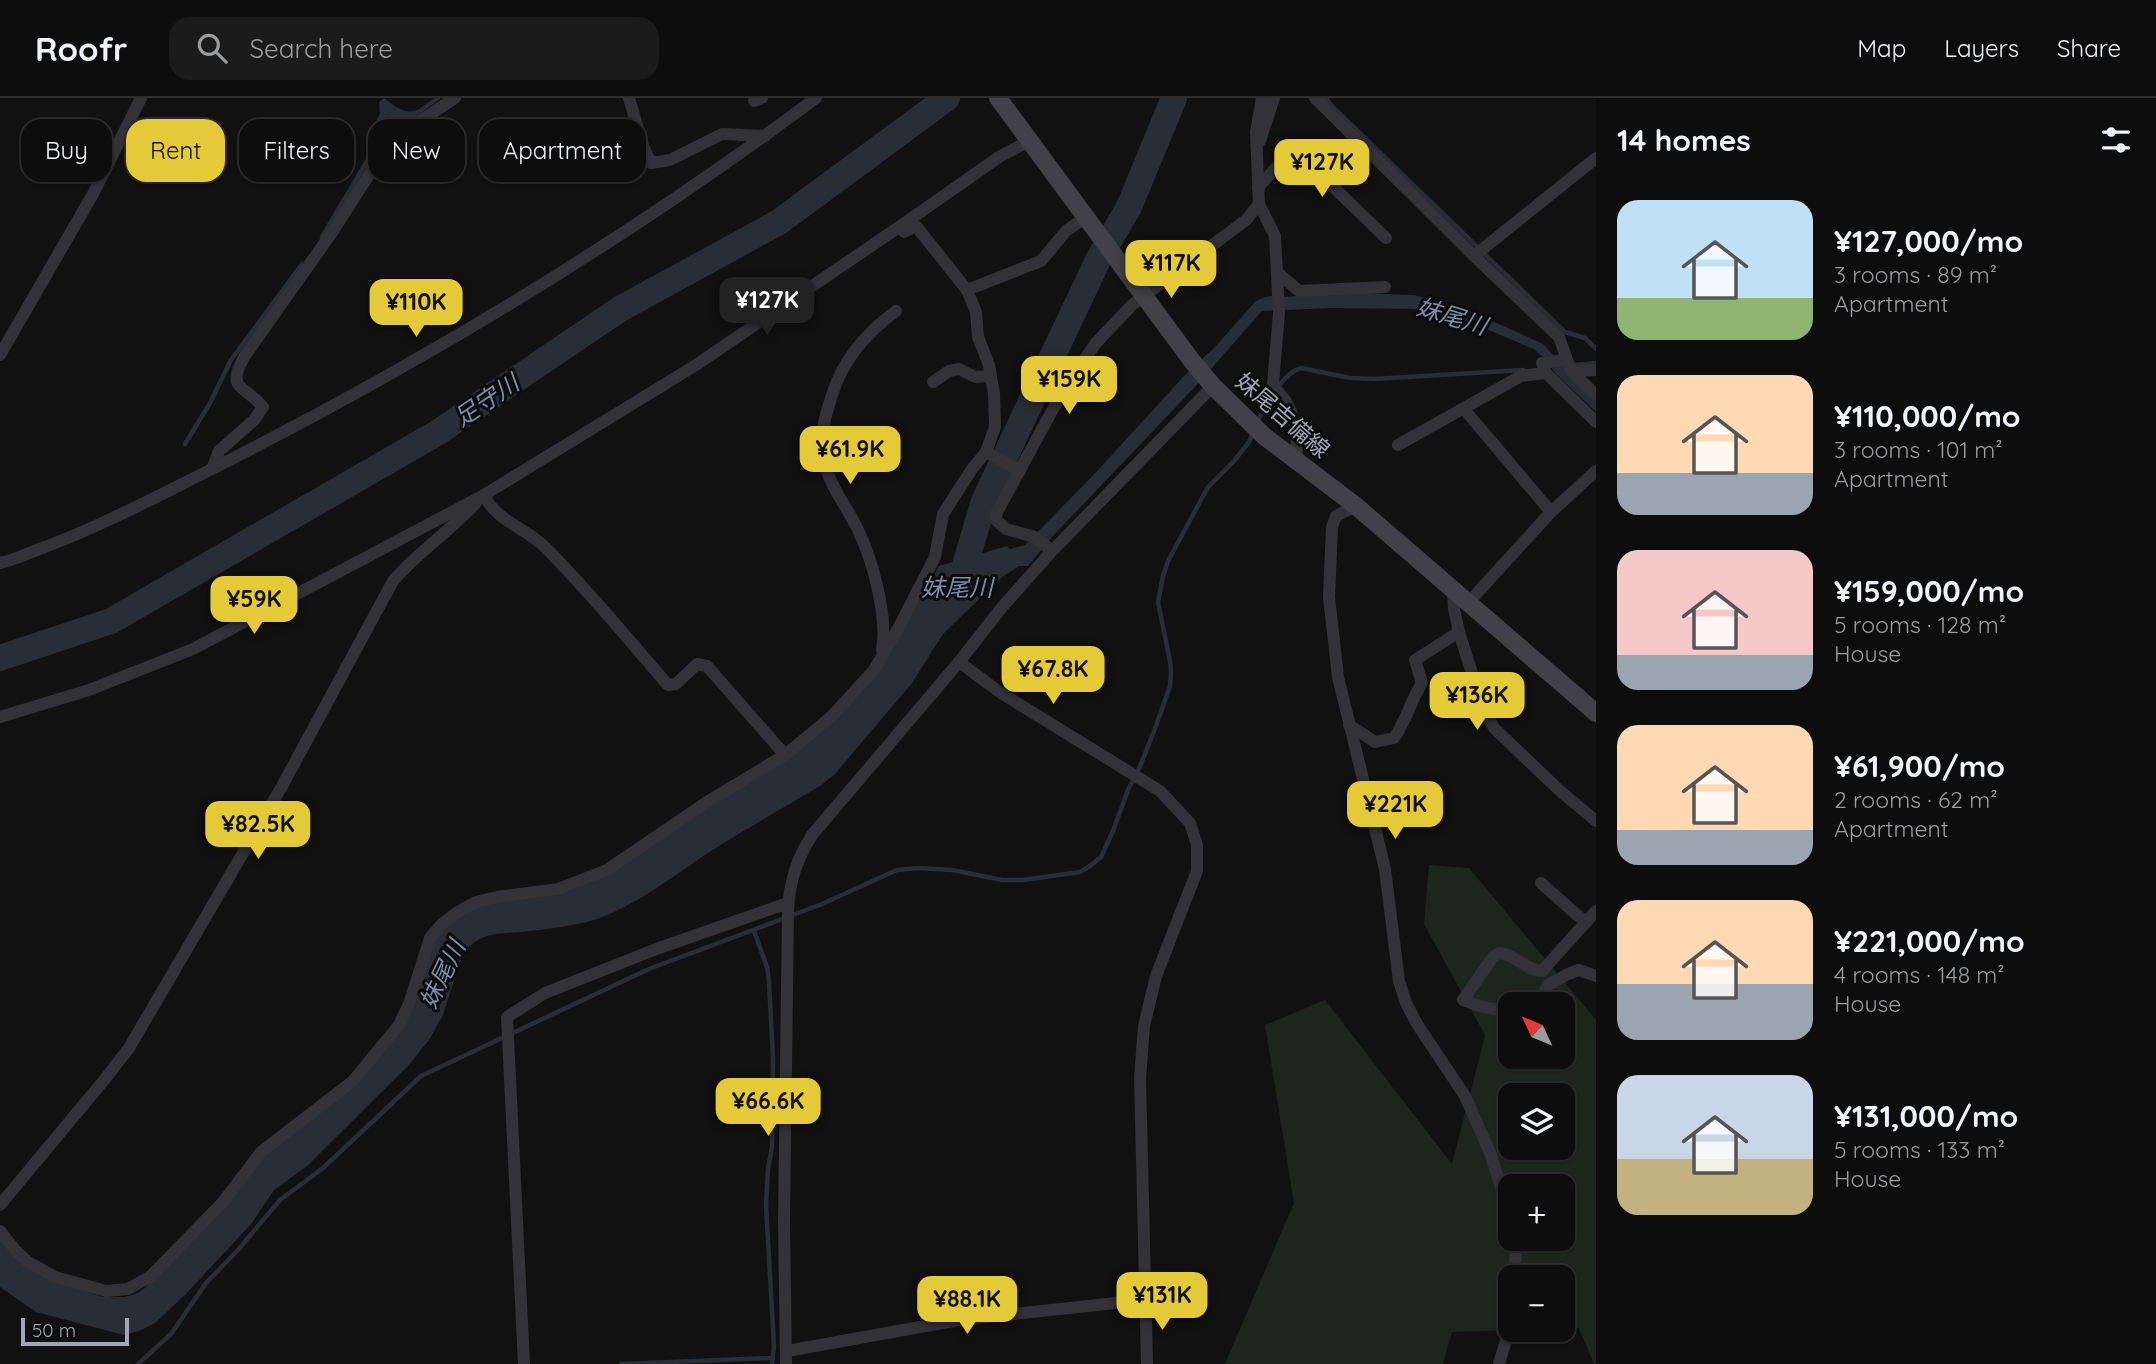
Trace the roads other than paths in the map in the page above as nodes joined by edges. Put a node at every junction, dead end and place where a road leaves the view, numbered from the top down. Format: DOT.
graph roads {
  1 [pos="141,98"];
  2 [pos="454,98"];
  3 [pos="629,98"];
  4 [pos="816,98"];
  5 [pos="998,98"];
  6 [pos="1262,98"];
  7 [pos="1274,98"];
  8 [pos="1315,98"];
  9 [pos="765,136"];
  10 [pos="1026,136"];
  11 [pos="1257,148"];
  12 [pos="1596,158"];
  13 [pos="1258,187"];
  14 [pos="1259,204"];
  15 [pos="1090,222"];
  16 [pos="1386,238"];
  17 [pos="869,248"];
  18 [pos="1478,252"];
  19 [pos="1277,272"];
  20 [pos="1385,286"];
  21 [pos="967,290"];
  22 [pos="1144,296"];
  23 [pos="896,312"];
  24 [pos="0,355"];
  25 [pos="1558,366"];
  26 [pos="1596,370"];
  27 [pos="991,376"];
  28 [pos="933,382"];
  29 [pos="1209,382"];
  30 [pos="1596,395"];
  31 [pos="1464,409"];
  32 [pos="1596,422"];
  33 [pos="1398,445"];
  34 [pos="988,454"];
  35 [pos="1297,461"];
  36 [pos="212,469"];
  37 [pos="1018,470"];
  38 [pos="1596,471"];
  39 [pos="484,495"];
  40 [pos="1356,506"];
  41 [pos="1551,512"];
  42 [pos="1044,544"];
  43 [pos="0,563"];
  44 [pos="1454,589"];
  45 [pos="1468,603"];
  46 [pos="1459,632"];
  47 [pos="881,657"];
  48 [pos="959,662"];
  49 [pos="1596,713"];
  50 [pos="0,717"];
  51 [pos="1349,725"];
  52 [pos="785,755"];
  53 [pos="1596,821"];
  54 [pos="1541,883"];
  55 [pos="1596,911"];
  56 [pos="788,913"];
  57 [pos="1585,922"];
  58 [pos="1596,976"];
  59 [pos="1544,992"];
  60 [pos="1498,1009"];
  61 [pos="1498,1178"];
  62 [pos="0,1205"];
  63 [pos="0,1231"];
  64 [pos="1144,1300"];
  65 [pos="1505,1342"];
  66 [pos="786,1357"];
  67 [pos="524,1364"];
  68 [pos="1147,1364"];
  69 [pos="1499,1364"];
  1 -- 24 [label="street"];
  2 -- 36 [label="street"];
  3 -- 9 [label="street"];
  4 -- 9 [label="street"];
  5 -- 10 [label="main road, 妹尾吉備線"];
  6 -- 11 [label="street"];
  7 -- 11 [label="street"];
  8 -- 18 [label="street"];
  9 -- 36 [label="street"];
  10 -- 15 [label="main road, 妹尾吉備線"];
  10 -- 17 [label="street"];
  11 -- 13 [label="street"];
  12 -- 18 [label="street"];
  13 -- 14 [label="street"];
  13 -- 16 [label="street"];
  14 -- 19 [label="street"];
  14 -- 22 [label="street"];
  15 -- 21 [label="street"];
  15 -- 22 [label="main road, 妹尾吉備線"];
  17 -- 21 [label="street"];
  17 -- 39 [label="street"];
  18 -- 25 [label="street"];
  19 -- 20 [label="street"];
  19 -- 35 [label="street"];
  21 -- 27 [label="street"];
  22 -- 29 [label="main road, 妹尾吉備線"];
  22 -- 37 [label="street"];
  23 -- 47 [label="street"];
  25 -- 26 [label="street"];
  25 -- 30 [label="street"];
  25 -- 31 [label="street"];
  25 -- 32 [label="street"];
  27 -- 28 [label="street"];
  27 -- 34 [label="street"];
  29 -- 35 [label="main road, 妹尾吉備線"];
  29 -- 42 [label="street"];
  31 -- 33 [label="street"];
  31 -- 41 [label="street"];
  34 -- 37 [label="street"];
  34 -- 47 [label="street"];
  35 -- 40 [label="main road, 妹尾吉備線"];
  36 -- 43 [label="street"];
  37 -- 42 [label="street"];
  38 -- 41 [label="street"];
  39 -- 50 [label="street"];
  39 -- 52 [label="street"];
  39 -- 62 [label="street"];
  40 -- 44 [label="main road, 妹尾吉備線"];
  40 -- 51 [label="street"];
  41 -- 45 [label="street"];
  42 -- 48 [label="street"];
  44 -- 45 [label="main road, 妹尾吉備線"];
  44 -- 46 [label="street"];
  45 -- 49 [label="main road, 妹尾吉備線"];
  46 -- 51 [label="street"];
  46 -- 53 [label="street"];
  47 -- 52 [label="street"];
  48 -- 56 [label="street"];
  48 -- 64 [label="street"];
  51 -- 61 [label="street"];
  52 -- 63 [label="street"];
  54 -- 57 [label="street"];
  55 -- 57 [label="street"];
  56 -- 66 [label="street"];
  56 -- 67 [label="street"];
  57 -- 60 [label="street"];
  58 -- 59 [label="street"];
  64 -- 66 [label="street"];
  64 -- 68 [label="street"];
  65 -- 69 [label="street"];
}
